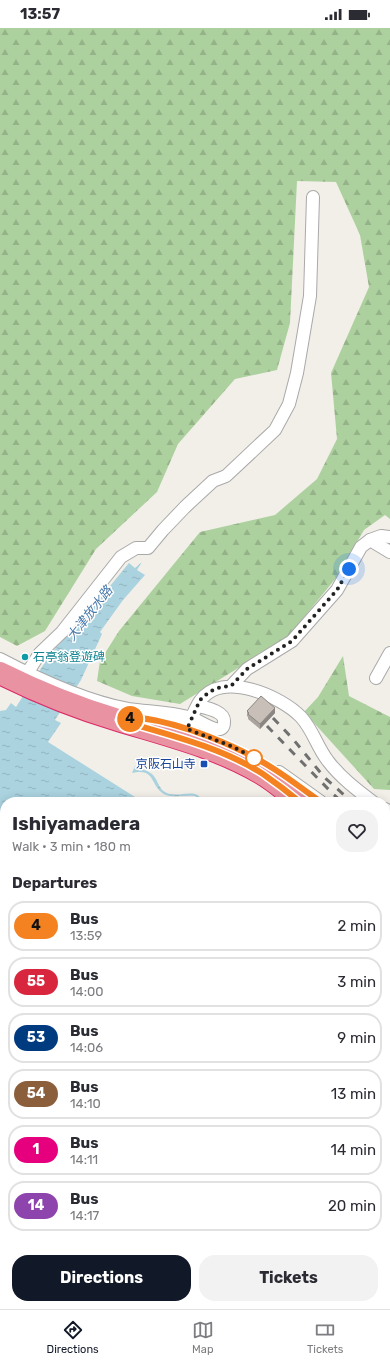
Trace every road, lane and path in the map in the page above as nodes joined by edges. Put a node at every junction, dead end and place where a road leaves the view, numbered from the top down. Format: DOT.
graph roads {
  1 [pos="313,197"];
  2 [pos="390,537"];
  3 [pos="370,540"];
  4 [pos="390,552"];
  5 [pos="390,653"];
  6 [pos="0,658"];
  7 [pos="0,673"];
  8 [pos="376,678"];
  9 [pos="24,680"];
  10 [pos="231,686"];
  11 [pos="198,706"];
  12 [pos="192,718"];
  13 [pos="184,734"];
  14 [pos="293,797"];
  15 [pos="314,797"];
  16 [pos="367,797"];
  1 -- 9 [label="street"];
  2 -- 3 [label="street"];
  3 -- 4 [label="street"];
  3 -- 10 [label="street"];
  5 -- 8 [label="street"];
  6 -- 9 [label="street"];
  7 -- 9 [label="highway"];
  9 -- 12 [label="street"];
  9 -- 13 [label="highway"];
  10 -- 11 [label="street"];
  10 -- 16 [label="street"];
  11 -- 12 [label="street"];
  11 -- 12 [label="street"];
  12 -- 13 [label="street"];
  13 -- 14 [label="highway"];
  13 -- 15 [label="street"];
}
